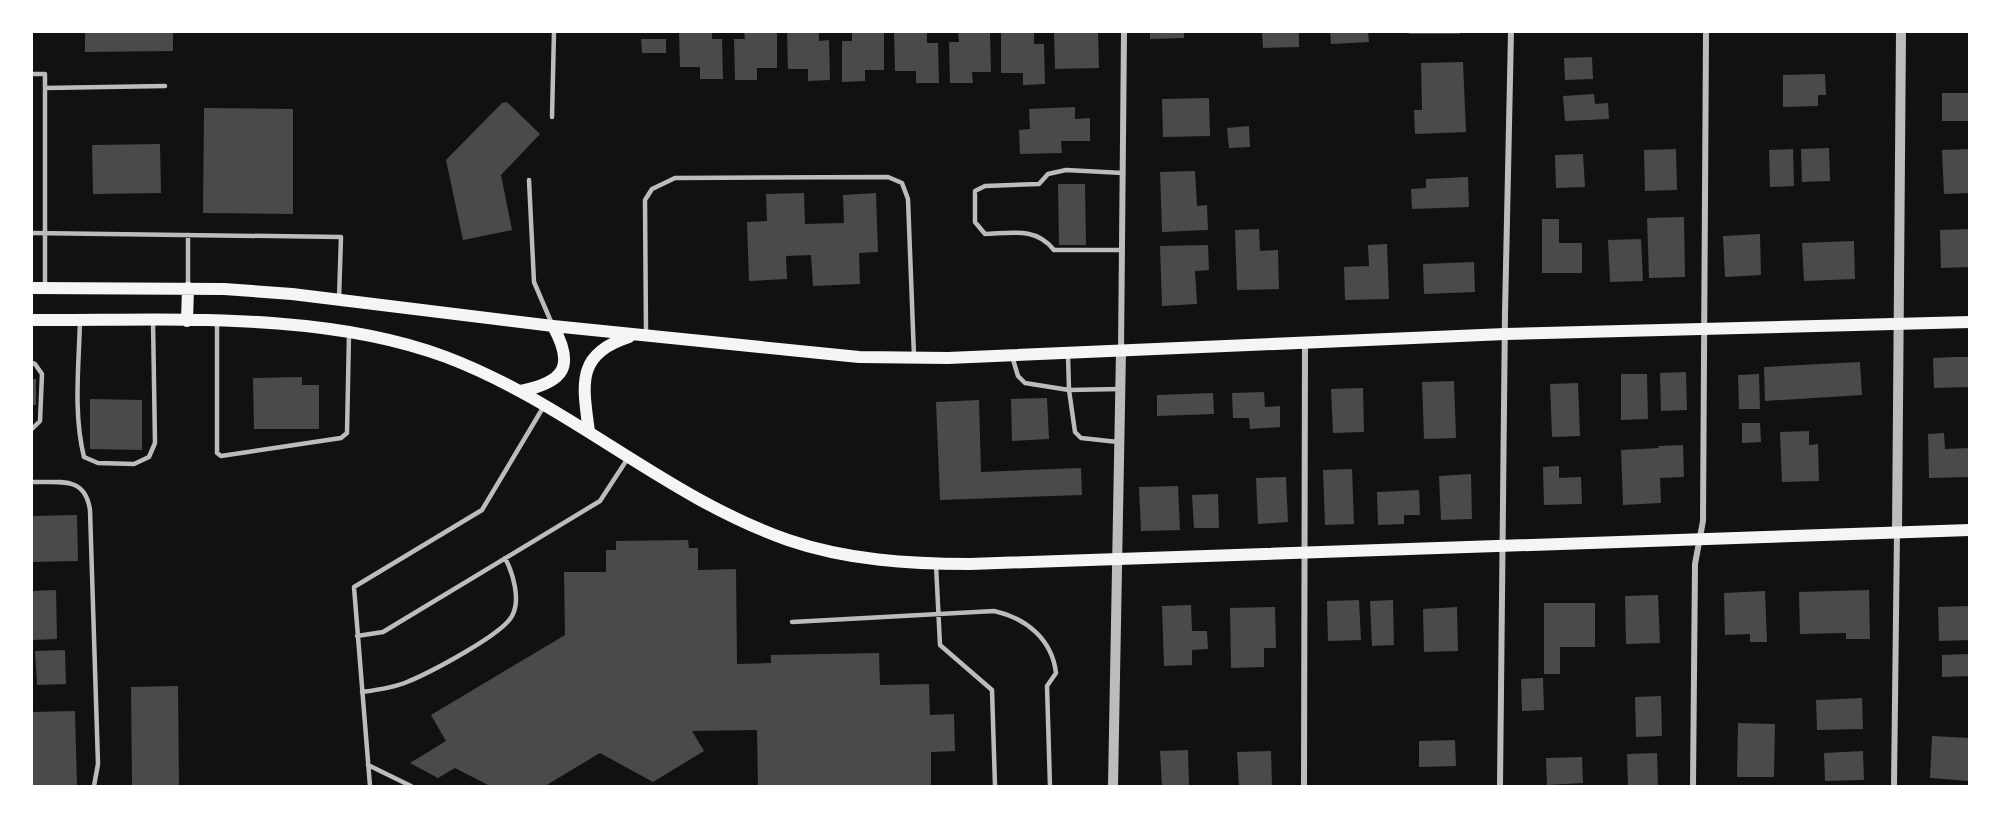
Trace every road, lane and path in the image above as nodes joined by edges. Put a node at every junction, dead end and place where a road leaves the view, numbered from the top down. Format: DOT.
graph roads {
  1 [pos="554,32"];
  2 [pos="1124,32"];
  3 [pos="1511,32"];
  4 [pos="1706,32"];
  5 [pos="1901,32"];
  6 [pos="32,74"];
  7 [pos="165,86"];
  8 [pos="45,88"];
  9 [pos="552,117"];
  10 [pos="1123,173"];
  11 [pos="529,180"];
  12 [pos="32,233"];
  13 [pos="45,234"];
  14 [pos="188,235"];
  15 [pos="1122,250"];
  16 [pos="32,288"];
  17 [pos="45,288"];
  18 [pos="188,288"];
  19 [pos="339,299"];
  20 [pos="32,320"];
  21 [pos="80,320"];
  22 [pos="153,321"];
  23 [pos="187,321"];
  24 [pos="217,321"];
  25 [pos="1970,322"];
  26 [pos="1898,325"];
  27 [pos="553,326"];
  28 [pos="1704,330"];
  29 [pos="349,332"];
  30 [pos="1505,334"];
  31 [pos="641,335"];
  32 [pos="1305,342"];
  33 [pos="1121,351"];
  34 [pos="1068,354"];
  35 [pos="1012,356"];
  36 [pos="914,359"];
  37 [pos="32,363"];
  38 [pos="1120,389"];
  39 [pos="1069,390"];
  40 [pos="522,391"];
  41 [pos="545,404"];
  42 [pos="32,429"];
  43 [pos="590,432"];
  44 [pos="1119,442"];
  45 [pos="628,457"];
  46 [pos="32,482"];
  47 [pos="1970,530"];
  48 [pos="1897,532"];
  49 [pos="1700,538"];
  50 [pos="1503,545"];
  51 [pos="1305,552"];
  52 [pos="505,558"];
  53 [pos="1117,559"];
  54 [pos="936,564"];
  55 [pos="938,615"];
  56 [pos="792,622"];
  57 [pos="357,636"];
  58 [pos="362,692"];
  59 [pos="368,765"];
  60 [pos="94,786"];
  61 [pos="370,786"];
  62 [pos="411,786"];
  63 [pos="995,786"];
  64 [pos="1050,786"];
  65 [pos="1113,786"];
  66 [pos="1304,786"];
  67 [pos="1500,786"];
  68 [pos="1693,786"];
  69 [pos="1894,786"];
  1 -- 9 [label="lane"];
  2 -- 10 [label="street"];
  3 -- 30 [label="street"];
  4 -- 28 [label="street"];
  5 -- 26 [label="street"];
  6 -- 8 [label="lane"];
  7 -- 8 [label="lane"];
  8 -- 13 [label="lane"];
  10 -- 15 [label="street"];
  10 -- 15 [label="lane"];
  11 -- 27 [label="lane"];
  12 -- 13 [label="lane"];
  13 -- 14 [label="lane"];
  13 -- 17 [label="lane"];
  14 -- 18 [label="lane"];
  14 -- 19 [label="lane"];
  15 -- 33 [label="street"];
  16 -- 17 [label="main road"];
  17 -- 18 [label="main road"];
  18 -- 19 [label="main road"];
  18 -- 23 [label="main road"];
  19 -- 27 [label="main road"];
  20 -- 21 [label="main road"];
  21 -- 22 [label="main road"];
  21 -- 22 [label="lane"];
  22 -- 23 [label="main road"];
  23 -- 24 [label="main road"];
  24 -- 29 [label="main road"];
  24 -- 29 [label="lane"];
  25 -- 26 [label="main road"];
  26 -- 28 [label="main road"];
  26 -- 48 [label="street"];
  27 -- 31 [label="main road"];
  27 -- 40 [label="main road"];
  28 -- 30 [label="main road"];
  28 -- 49 [label="street"];
  29 -- 40 [label="main road"];
  30 -- 32 [label="main road"];
  30 -- 50 [label="street"];
  31 -- 36 [label="main road"];
  31 -- 36 [label="lane"];
  31 -- 43 [label="main road"];
  32 -- 33 [label="main road"];
  32 -- 51 [label="street"];
  33 -- 34 [label="main road"];
  33 -- 38 [label="street"];
  34 -- 35 [label="main road"];
  34 -- 39 [label="lane"];
  35 -- 36 [label="main road"];
  35 -- 39 [label="lane"];
  37 -- 42 [label="lane"];
  38 -- 39 [label="lane"];
  38 -- 44 [label="street"];
  39 -- 44 [label="lane"];
  40 -- 41 [label="main road"];
  41 -- 43 [label="main road"];
  41 -- 57 [label="lane"];
  43 -- 45 [label="main road"];
  44 -- 53 [label="street"];
  45 -- 52 [label="lane"];
  45 -- 54 [label="main road"];
  46 -- 60 [label="lane"];
  47 -- 48 [label="main road"];
  48 -- 49 [label="main road"];
  48 -- 69 [label="street"];
  49 -- 50 [label="main road"];
  49 -- 68 [label="street"];
  50 -- 51 [label="main road"];
  50 -- 67 [label="street"];
  51 -- 53 [label="main road"];
  51 -- 66 [label="street"];
  52 -- 57 [label="lane"];
  52 -- 58 [label="lane"];
  53 -- 54 [label="main road"];
  53 -- 65 [label="street"];
  54 -- 55 [label="lane"];
  55 -- 56 [label="lane"];
  55 -- 63 [label="lane"];
  55 -- 64 [label="lane"];
  57 -- 58 [label="lane"];
  58 -- 59 [label="lane"];
  59 -- 61 [label="lane"];
  59 -- 62 [label="lane"];
}
